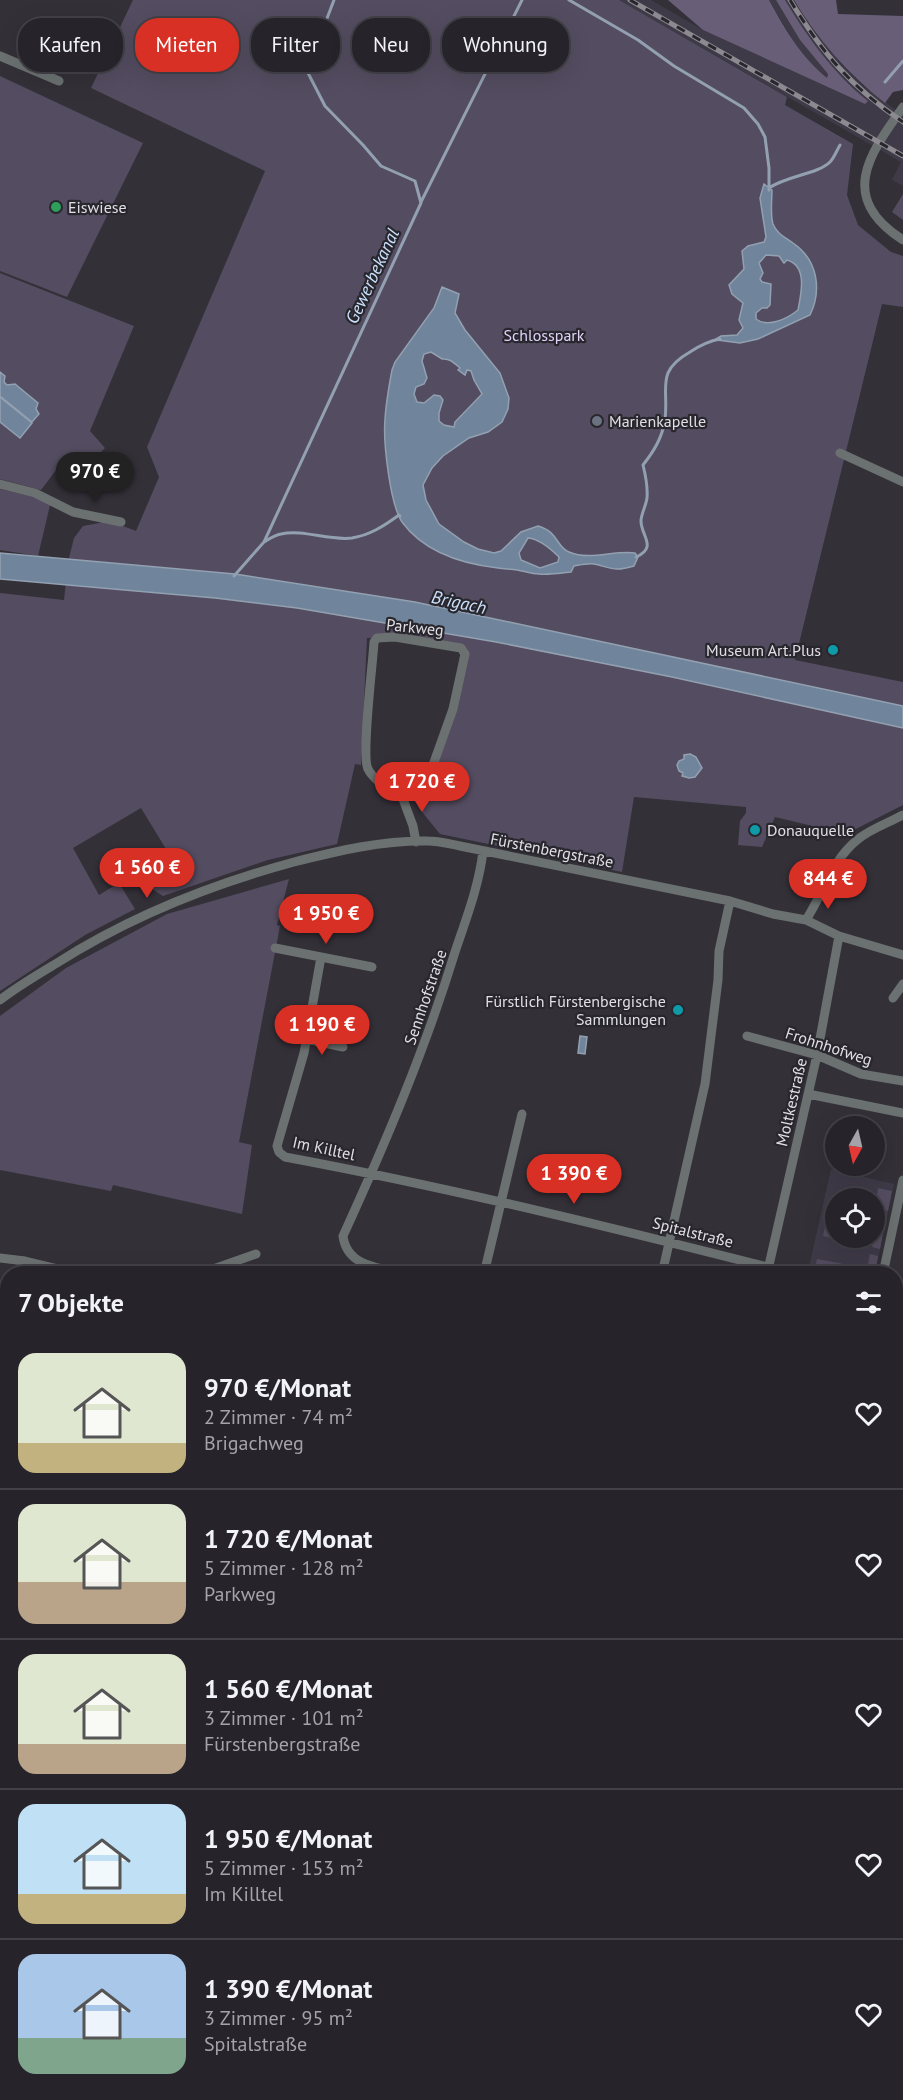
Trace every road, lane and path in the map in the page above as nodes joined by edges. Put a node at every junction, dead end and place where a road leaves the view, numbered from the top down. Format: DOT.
graph roads {
  1 [pos="0,56"];
  2 [pos="58,81"];
  3 [pos="903,107"];
  4 [pos="903,240"];
  5 [pos="840,453"];
  6 [pos="903,482"];
  7 [pos="0,484"];
  8 [pos="121,522"];
  9 [pos="404,799"];
  10 [pos="903,815"];
  11 [pos="416,842"];
  12 [pos="483,851"];
  13 [pos="730,901"];
  14 [pos="806,920"];
  15 [pos="839,936"];
  16 [pos="275,948"];
  17 [pos="903,955"];
  18 [pos="321,957"];
  19 [pos="372,967"];
  20 [pos="903,984"];
  21 [pos="893,998"];
  22 [pos="0,1000"];
  23 [pos="747,1036"];
  24 [pos="306,1039"];
  25 [pos="343,1047"];
  26 [pos="817,1055"];
  27 [pos="903,1081"];
  28 [pos="808,1094"];
  29 [pos="903,1113"];
  30 [pos="522,1114"];
  31 [pos="372,1173"];
  32 [pos="903,1180"];
  33 [pos="501,1203"];
  34 [pos="670,1241"];
  35 [pos="256,1254"];
  36 [pos="0,1258"];
  37 [pos="46,1266"];
  38 [pos="222,1266"];
  39 [pos="372,1266"];
  40 [pos="486,1266"];
  41 [pos="664,1266"];
  42 [pos="754,1266"];
  43 [pos="769,1266"];
  44 [pos="885,1266"];
  1 -- 2 [label="street"];
  3 -- 4 [label="street"];
  5 -- 6 [label="street"];
  7 -- 8 [label="street"];
  9 -- 9 [label="street, Parkweg"];
  9 -- 11 [label="street"];
  10 -- 14 [label="street"];
  11 -- 12 [label="street, Fürstenbergstraße"];
  11 -- 22 [label="street, Fürstenbergstraße"];
  12 -- 13 [label="street, Fürstenbergstraße"];
  12 -- 31 [label="street, Sennhofstraße"];
  13 -- 14 [label="street, Fürstenbergstraße"];
  13 -- 34 [label="street"];
  14 -- 15 [label="street, Fürstenbergstraße"];
  15 -- 17 [label="street, Fürstenbergstraße"];
  15 -- 26 [label="street, Moltkestraße"];
  16 -- 18 [label="street"];
  18 -- 19 [label="street"];
  18 -- 24 [label="street, Im Killtel"];
  20 -- 21 [label="street"];
  23 -- 26 [label="street, Frohnhofweg"];
  24 -- 25 [label="street"];
  24 -- 31 [label="street, Im Killtel"];
  26 -- 27 [label="street, Frohnhofweg"];
  26 -- 28 [label="street, Moltkestraße"];
  28 -- 29 [label="street"];
  28 -- 43 [label="street, Moltkestraße"];
  30 -- 33 [label="street"];
  31 -- 33 [label="street, Spitalstraße"];
  31 -- 39 [label="street, Sennhofstraße"];
  32 -- 44 [label="street"];
  33 -- 34 [label="street, Spitalstraße"];
  33 -- 40 [label="street"];
  34 -- 41 [label="street"];
  34 -- 42 [label="street, Spitalstraße"];
  35 -- 38 [label="street"];
  36 -- 37 [label="street"];
}
